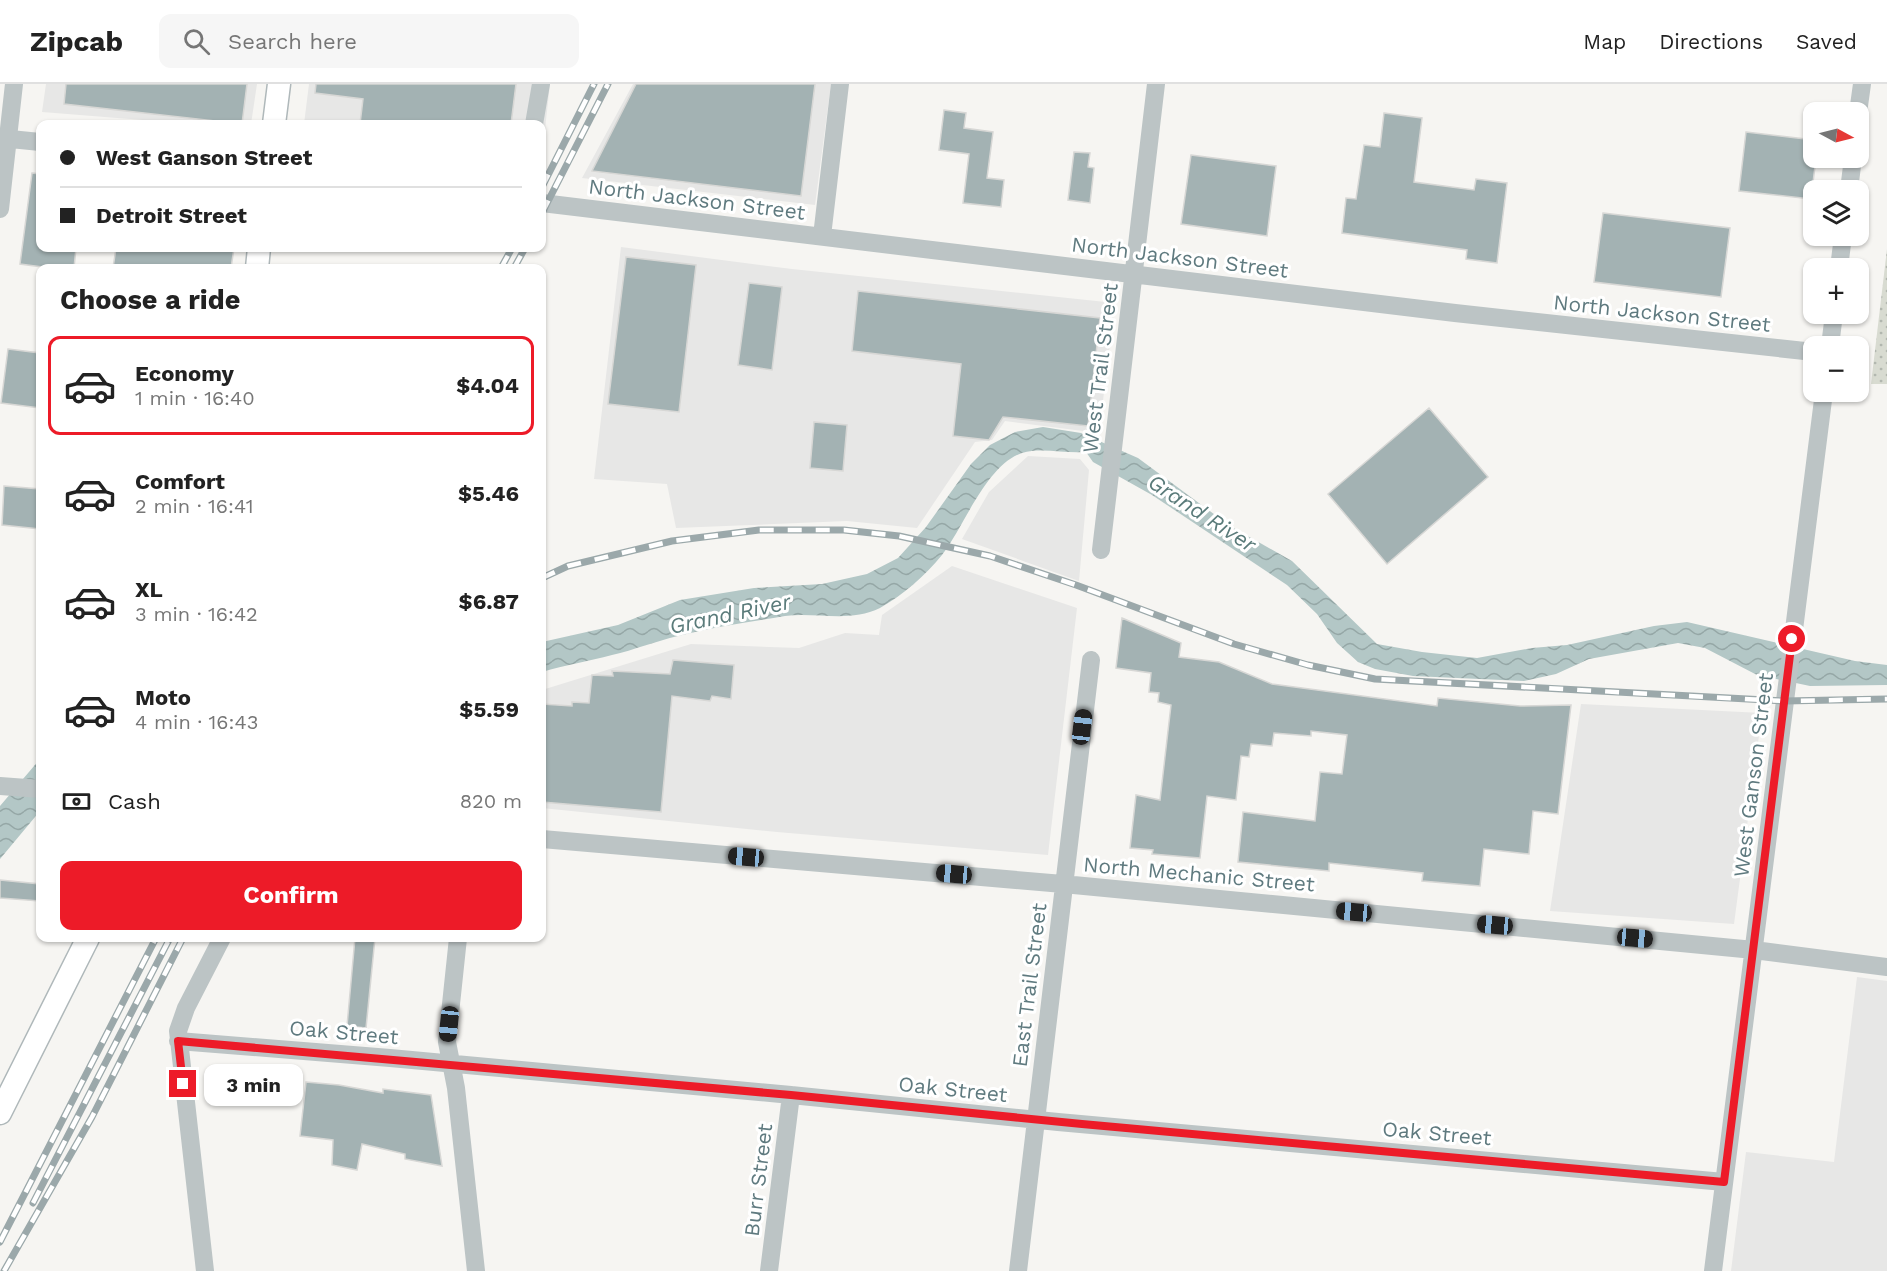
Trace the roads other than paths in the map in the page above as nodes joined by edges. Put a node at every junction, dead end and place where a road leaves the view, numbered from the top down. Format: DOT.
graph roads {
  1 [pos="14,84"];
  2 [pos="279,84"];
  3 [pos="541,84"];
  4 [pos="840,84"];
  5 [pos="1156,84"];
  6 [pos="1862,84"];
  7 [pos="1860,102"];
  8 [pos="274,120"];
  9 [pos="535,120"];
  10 [pos="4,138"];
  11 [pos="36,142"];
  12 [pos="546,203"];
  13 [pos="0,209"];
  14 [pos="822,236"];
  15 [pos="1134,274"];
  16 [pos="1803,351"];
  17 [pos="1823,402"];
  18 [pos="1101,550"];
  19 [pos="1091,660"];
  20 [pos="0,786"];
  21 [pos="36,789"];
  22 [pos="546,839"];
  23 [pos="1063,884"];
  24 [pos="86,942"];
  25 [pos="220,942"];
  26 [pos="458,942"];
  27 [pos="1754,950"];
  28 [pos="1887,967"];
  29 [pos="178,1041"];
  30 [pos="450,1064"];
  31 [pos="791,1095"];
  32 [pos="0,1113"];
  33 [pos="1035,1120"];
  34 [pos="1724,1182"];
  35 [pos="205,1271"];
  36 [pos="476,1271"];
  37 [pos="769,1271"];
  38 [pos="1018,1271"];
  39 [pos="1713,1271"];
  1 -- 10 [label="street"];
  2 -- 8 [label="main road"];
  3 -- 9 [label="street"];
  4 -- 14 [label="street"];
  5 -- 15 [label="street, West Trail Street"];
  6 -- 7 [label="street"];
  10 -- 11 [label="street"];
  10 -- 13 [label="street"];
  12 -- 14 [label="street, North Jackson Street"];
  14 -- 15 [label="street, North Jackson Street"];
  15 -- 16 [label="street, North Jackson Street"];
  15 -- 18 [label="street, West Trail Street"];
  17 -- 27 [label="street, West Ganson Street"];
  19 -- 23 [label="street"];
  20 -- 21 [label="street"];
  22 -- 23 [label="street, North Mechanic Street"];
  23 -- 27 [label="street, North Mechanic Street"];
  23 -- 33 [label="street, East Trail Street"];
  24 -- 32 [label="main road"];
  25 -- 29 [label="street"];
  26 -- 30 [label="street"];
  27 -- 28 [label="street, North Mechanic Street"];
  27 -- 34 [label="street, West Ganson Street"];
  29 -- 30 [label="street, Oak Street"];
  29 -- 35 [label="street"];
  30 -- 31 [label="street, Oak Street"];
  30 -- 36 [label="street"];
  31 -- 33 [label="street, Oak Street"];
  31 -- 37 [label="street, Burr Street"];
  33 -- 34 [label="street, Oak Street"];
  33 -- 38 [label="street, East Trail Street"];
  34 -- 39 [label="street, West Ganson Street"];
}
